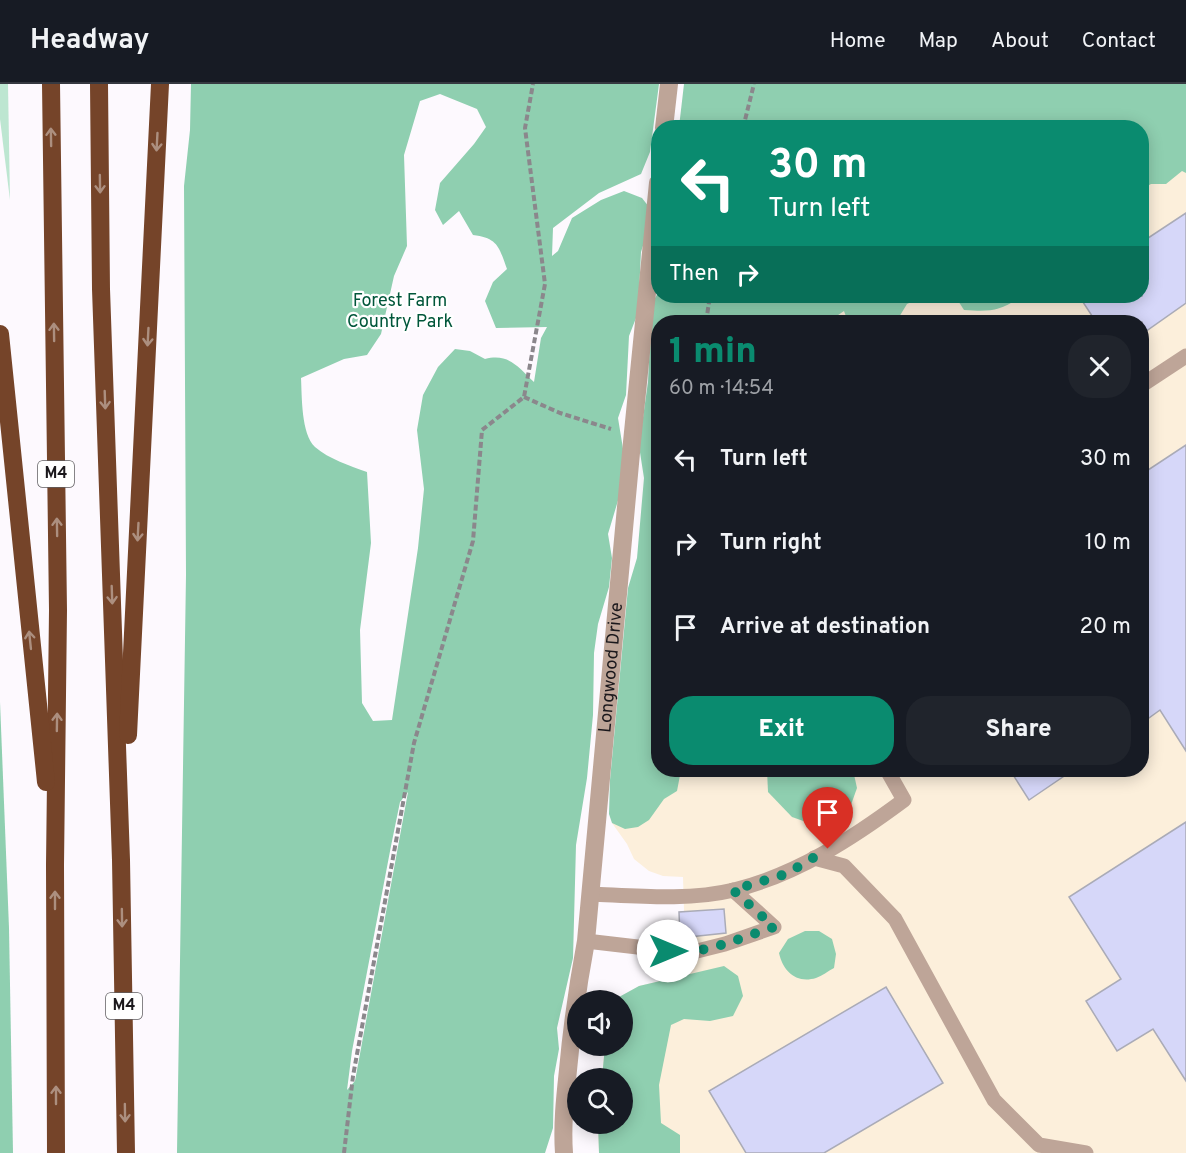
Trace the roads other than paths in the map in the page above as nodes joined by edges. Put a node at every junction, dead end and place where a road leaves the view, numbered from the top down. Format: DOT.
graph roads {
  1 [pos="51,84"];
  2 [pos="99,84"];
  3 [pos="160,84"];
  4 [pos="669,84"];
  5 [pos="665,120"];
  6 [pos="651,253"];
  7 [pos="0,334"];
  8 [pos="1186,356"];
  9 [pos="1149,380"];
  10 [pos="891,777"];
  11 [pos="814,858"];
  12 [pos="121,860"];
  13 [pos="55,865"];
  14 [pos="733,890"];
  15 [pos="591,894"];
  16 [pos="586,941"];
  17 [pos="56,1153"];
  18 [pos="126,1153"];
  19 [pos="564,1153"];
  20 [pos="1086,1153"];
  13 -- 1 [label="highway, M4, one-way"];
  2 -- 12 [label="highway, M4, one-way"];
  3 -- 12 [label="highway, M4, one-way"];
  4 -- 5 [label="street"];
  6 -- 15 [label="street, Longwood Drive"];
  13 -- 7 [label="highway, M4, one-way"];
  8 -- 9 [label="lane"];
  10 -- 11 [label="lane"];
  11 -- 14 [label="lane"];
  11 -- 20 [label="lane"];
  12 -- 18 [label="highway, M4, one-way"];
  17 -- 13 [label="highway, M4, one-way"];
  14 -- 15 [label="lane"];
  14 -- 16 [label="lane"];
  15 -- 16 [label="street, Longwood Drive"];
  16 -- 19 [label="street, Longwood Drive"];
}
